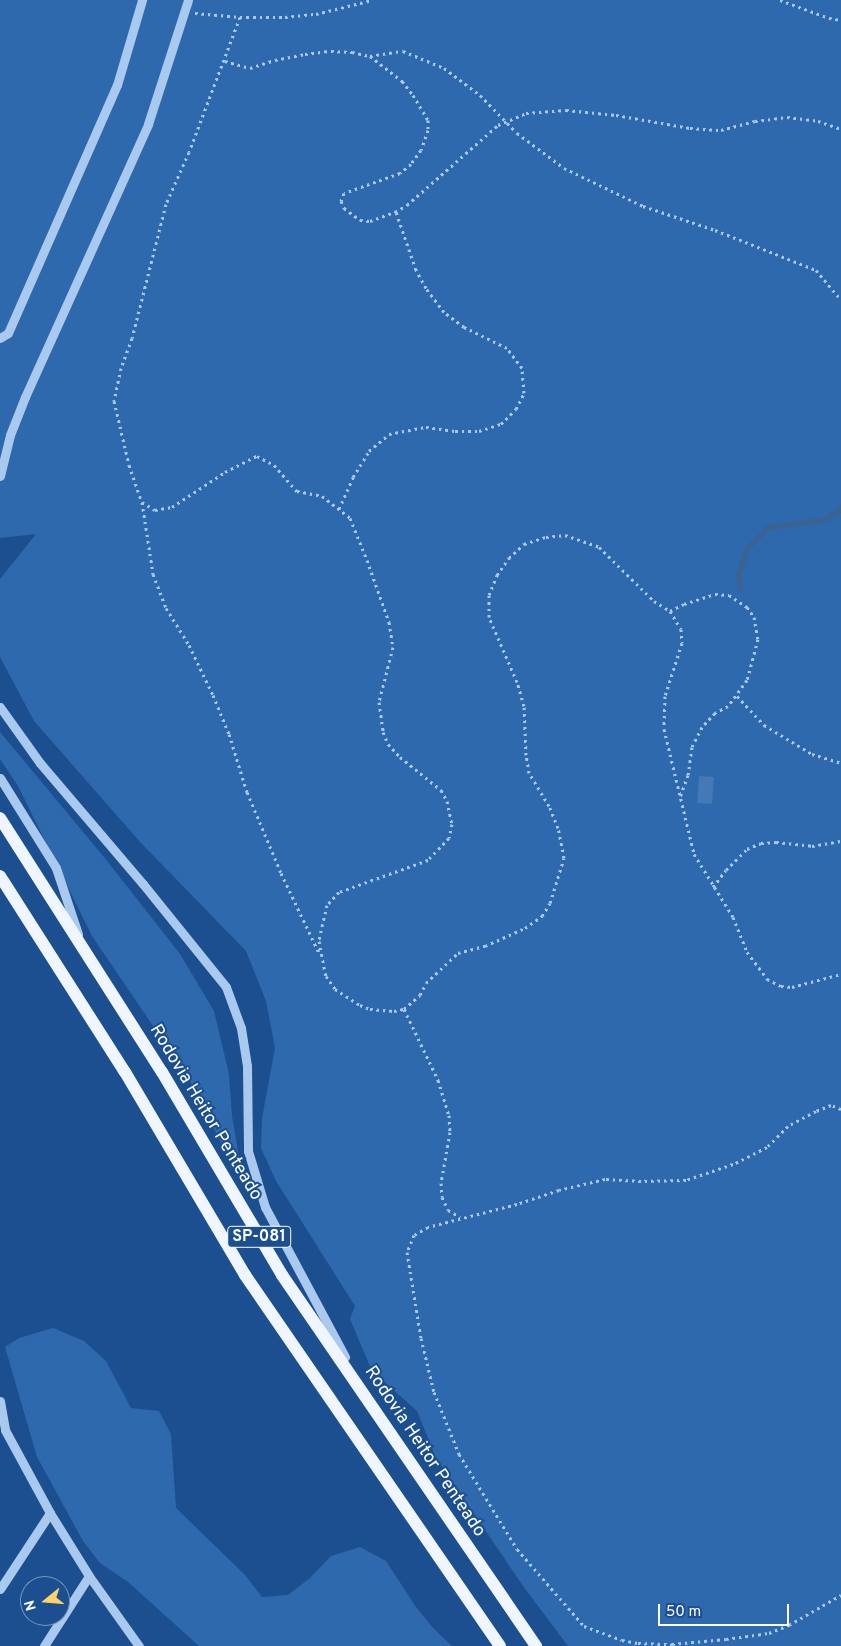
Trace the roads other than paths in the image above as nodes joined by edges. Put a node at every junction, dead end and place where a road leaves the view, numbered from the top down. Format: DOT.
graph roads {
  1 [pos="142,0"];
  2 [pos="188,0"];
  3 [pos="0,338"];
  4 [pos="0,476"];
  5 [pos="0,706"];
  6 [pos="0,778"];
  7 [pos="0,818"];
  8 [pos="0,876"];
  9 [pos="80,942"];
  10 [pos="0,1401"];
  11 [pos="369,1404"];
  12 [pos="2,1429"];
  13 [pos="50,1513"];
  14 [pos="89,1576"];
  15 [pos="0,1589"];
  16 [pos="44,1646"];
  17 [pos="139,1646"];
  18 [pos="500,1646"];
  19 [pos="536,1646"];
  1 -- 3 [label="street"];
  2 -- 4 [label="street"];
  5 -- 11 [label="street"];
  6 -- 9 [label="street"];
  7 -- 9 [label="main road, Rodovia Heitor Penteado / SP-081"];
  8 -- 18 [label="main road, SP-081"];
  9 -- 11 [label="main road, Rodovia Heitor Penteado / SP-081"];
  10 -- 12 [label="street"];
  11 -- 19 [label="main road, Rodovia Heitor Penteado / SP-081"];
  12 -- 13 [label="street"];
  13 -- 14 [label="street"];
  13 -- 15 [label="street"];
  14 -- 16 [label="street"];
  14 -- 17 [label="street"];
}
